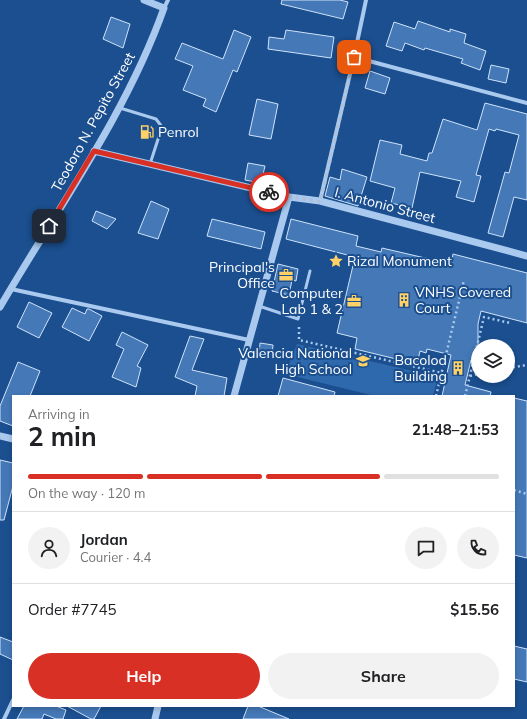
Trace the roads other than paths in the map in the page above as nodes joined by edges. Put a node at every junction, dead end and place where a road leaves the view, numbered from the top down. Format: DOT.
graph roads {
  1 [pos="144,0"];
  2 [pos="168,0"];
  3 [pos="366,0"];
  4 [pos="164,8"];
  5 [pos="354,57"];
  6 [pos="527,103"];
  7 [pos="118,108"];
  8 [pos="94,151"];
  9 [pos="150,164"];
  10 [pos="289,197"];
  11 [pos="320,202"];
  12 [pos="527,256"];
  13 [pos="310,271"];
  14 [pos="10,289"];
  15 [pos="0,306"];
  16 [pos="258,306"];
  17 [pos="248,340"];
  18 [pos="234,395"];
  19 [pos="0,436"];
  20 [pos="12,439"];
  21 [pos="12,702"];
  22 [pos="158,707"];
  23 [pos="4,719"];
  24 [pos="155,719"];
  1 -- 4 [label="street"];
  2 -- 4 [label="street"];
  3 -- 5 [label="street"];
  4 -- 7 [label="street, Teodoro N. Pepito Street"];
  5 -- 6 [label="street"];
  5 -- 11 [label="street"];
  7 -- 8 [label="street, Teodoro N. Pepito Street"];
  7 -- 9 [label="lane"];
  8 -- 9 [label="street, I. Antonio Street"];
  8 -- 14 [label="street, Teodoro N. Pepito Street"];
  9 -- 10 [label="street, I. Antonio Street"];
  10 -- 11 [label="street, I. Antonio Street"];
  10 -- 16 [label="street"];
  11 -- 12 [label="street, I. Antonio Street"];
  13 -- 16 [label="lane"];
  14 -- 15 [label="street, Teodoro N. Pepito Street"];
  14 -- 17 [label="street"];
  16 -- 17 [label="street"];
  17 -- 18 [label="street"];
  19 -- 20 [label="street"];
  21 -- 23 [label="street"];
  22 -- 24 [label="street"];
}
